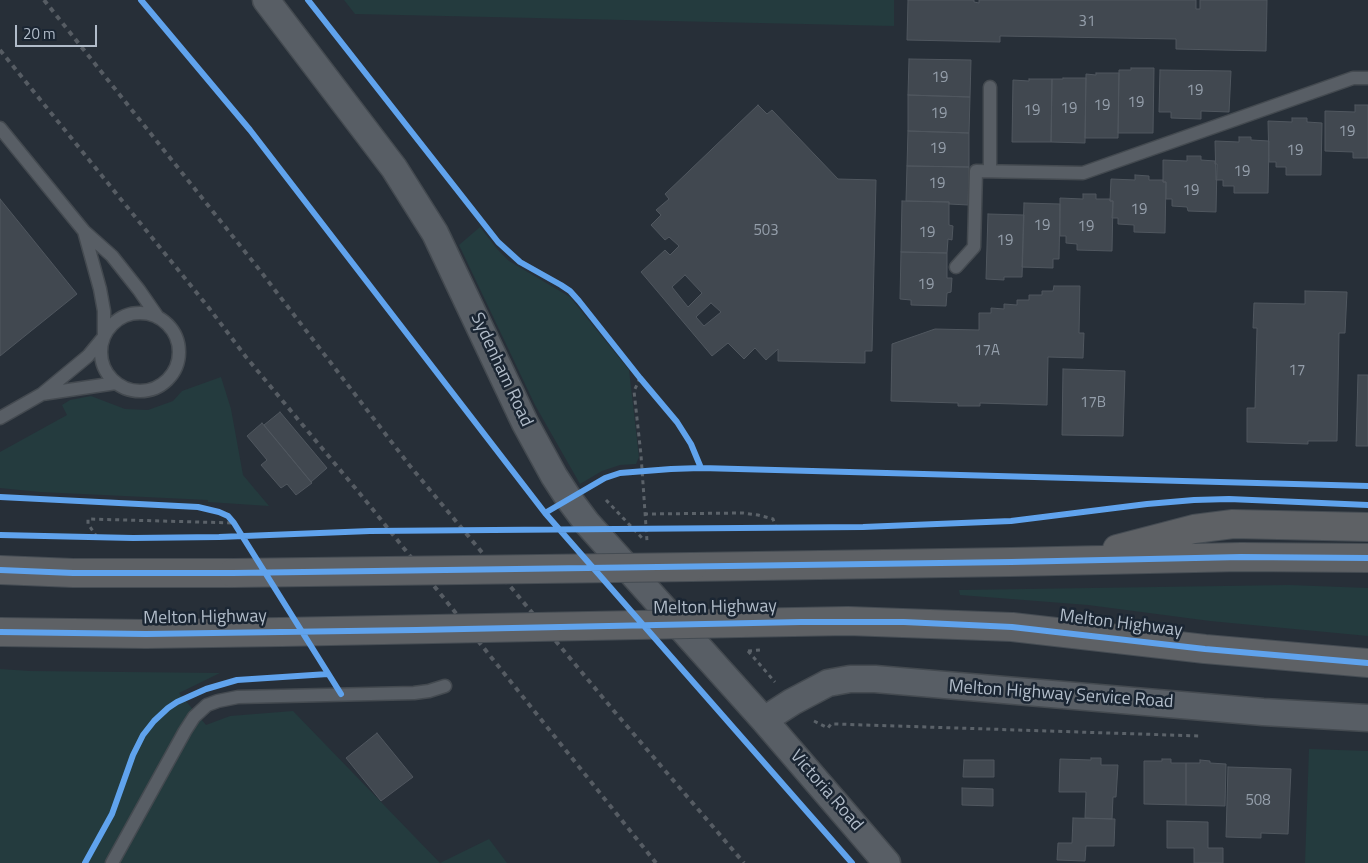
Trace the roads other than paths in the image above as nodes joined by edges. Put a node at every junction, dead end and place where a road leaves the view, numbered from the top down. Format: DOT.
graph roads {
  1 [pos="266,0"];
  2 [pos="1368,78"];
  3 [pos="990,87"];
  4 [pos="0,128"];
  5 [pos="990,171"];
  6 [pos="84,231"];
  7 [pos="956,267"];
  8 [pos="157,316"];
  9 [pos="103,337"];
  10 [pos="116,384"];
  11 [pos="42,394"];
  12 [pos="0,418"];
  13 [pos="1368,528"];
  14 [pos="1368,558"];
  15 [pos="1074,561"];
  16 [pos="0,570"];
  17 [pos="0,632"];
  18 [pos="1368,663"];
  19 [pos="445,686"];
  20 [pos="1368,718"];
  21 [pos="764,720"];
  22 [pos="112,863"];
  23 [pos="888,863"];
  1 -- 21 [label="street, Sydenham Road"];
  2 -- 5 [label="lane"];
  3 -- 5 [label="lane"];
  4 -- 6 [label="lane"];
  5 -- 7 [label="lane"];
  6 -- 8 [label="lane"];
  6 -- 9 [label="lane"];
  8 -- 9 [label="lane"];
  8 -- 10 [label="lane"];
  9 -- 10 [label="lane"];
  9 -- 11 [label="lane"];
  10 -- 11 [label="lane"];
  11 -- 12 [label="lane"];
  13 -- 15 [label="highway"];
  14 -- 15 [label="highway"];
  15 -- 16 [label="highway, bridge"];
  17 -- 18 [label="highway, Melton Highway, bridge"];
  19 -- 22 [label="lane"];
  20 -- 21 [label="street, Melton Highway Service Road"];
  21 -- 23 [label="street, Victoria Road"];
}
